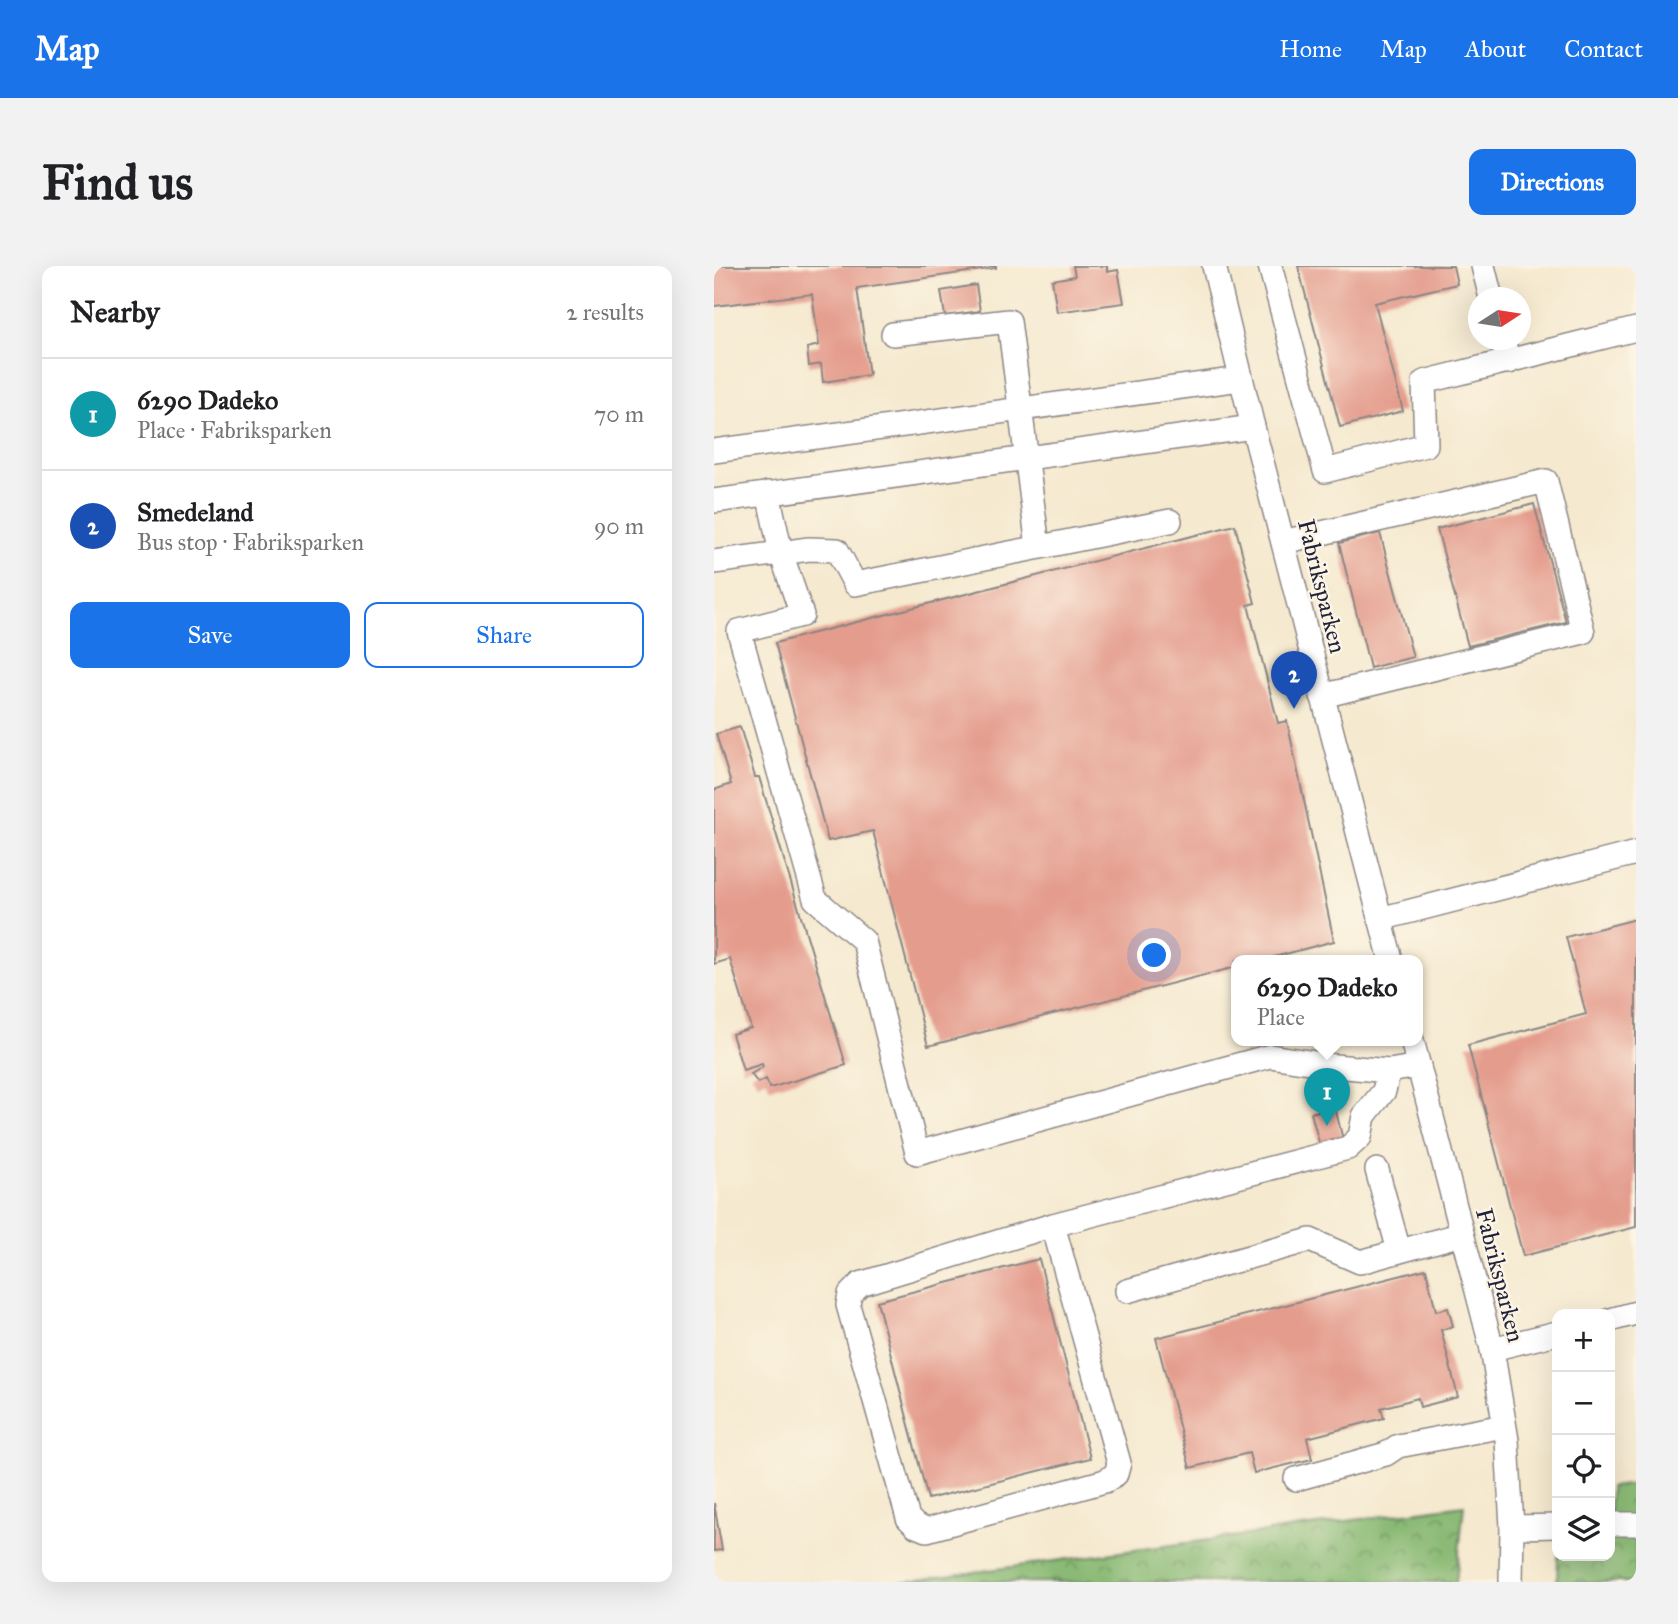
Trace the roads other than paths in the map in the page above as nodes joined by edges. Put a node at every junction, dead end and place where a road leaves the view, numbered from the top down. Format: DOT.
graph roads {
  1 [pos="1214,266"];
  2 [pos="1270,266"];
  3 [pos="1482,266"];
  4 [pos="1488,287"];
  5 [pos="1636,329"];
  6 [pos="893,334"];
  7 [pos="1506,351"];
  8 [pos="1240,379"];
  9 [pos="1020,409"];
  10 [pos="1253,427"];
  11 [pos="714,452"];
  12 [pos="1026,458"];
  13 [pos="768,493"];
  14 [pos="714,501"];
  15 [pos="1170,521"];
  16 [pos="1283,542"];
  17 [pos="1038,547"];
  18 [pos="781,553"];
  19 [pos="714,562"];
  20 [pos="1322,696"];
  21 [pos="1636,853"];
  22 [pos="1380,919"];
  23 [pos="1390,955"];
  24 [pos="1414,1046"];
  25 [pos="1419,1066"];
  26 [pos="1389,1071"];
  27 [pos="1377,1170"];
  28 [pos="1053,1225"];
  29 [pos="1462,1234"];
  30 [pos="1399,1251"];
  31 [pos="1127,1291"];
  32 [pos="1636,1313"];
  33 [pos="1615,1319"];
  34 [pos="1552,1334"];
  35 [pos="1492,1349"];
  36 [pos="1504,1426"];
  37 [pos="1296,1479"];
  38 [pos="1615,1524"];
  39 [pos="1636,1524"];
  40 [pos="1552,1526"];
  41 [pos="1511,1527"];
  42 [pos="1511,1582"];
  1 -- 8 [label="street, Fabriksparken"];
  2 -- 7 [label="street"];
  3 -- 4 [label="street"];
  5 -- 7 [label="street"];
  6 -- 9 [label="street"];
  8 -- 9 [label="street"];
  8 -- 10 [label="street, Fabriksparken"];
  9 -- 11 [label="street"];
  9 -- 12 [label="street"];
  10 -- 12 [label="street"];
  10 -- 16 [label="street, Fabriksparken"];
  12 -- 13 [label="street"];
  12 -- 17 [label="street"];
  13 -- 14 [label="street"];
  13 -- 18 [label="street"];
  15 -- 17 [label="street"];
  16 -- 20 [label="street, Fabriksparken"];
  16 -- 20 [label="street"];
  17 -- 18 [label="street"];
  18 -- 19 [label="street"];
  18 -- 26 [label="street"];
  20 -- 22 [label="street, Fabriksparken"];
  21 -- 22 [label="street"];
  22 -- 23 [label="street, Fabriksparken"];
  24 -- 25 [label="street, Fabriksparken"];
  25 -- 26 [label="street"];
  25 -- 29 [label="street, Fabriksparken"];
  26 -- 28 [label="street"];
  27 -- 30 [label="street"];
  28 -- 28 [label="street"];
  29 -- 30 [label="street"];
  29 -- 35 [label="street, Fabriksparken"];
  30 -- 31 [label="street"];
  32 -- 33 [label="street"];
  34 -- 35 [label="street"];
  35 -- 36 [label="street, Fabriksparken"];
  36 -- 37 [label="street"];
  36 -- 41 [label="street, Fabriksparken"];
  38 -- 39 [label="street"];
  40 -- 41 [label="street"];
  41 -- 42 [label="street, Fabriksparken"];
}
